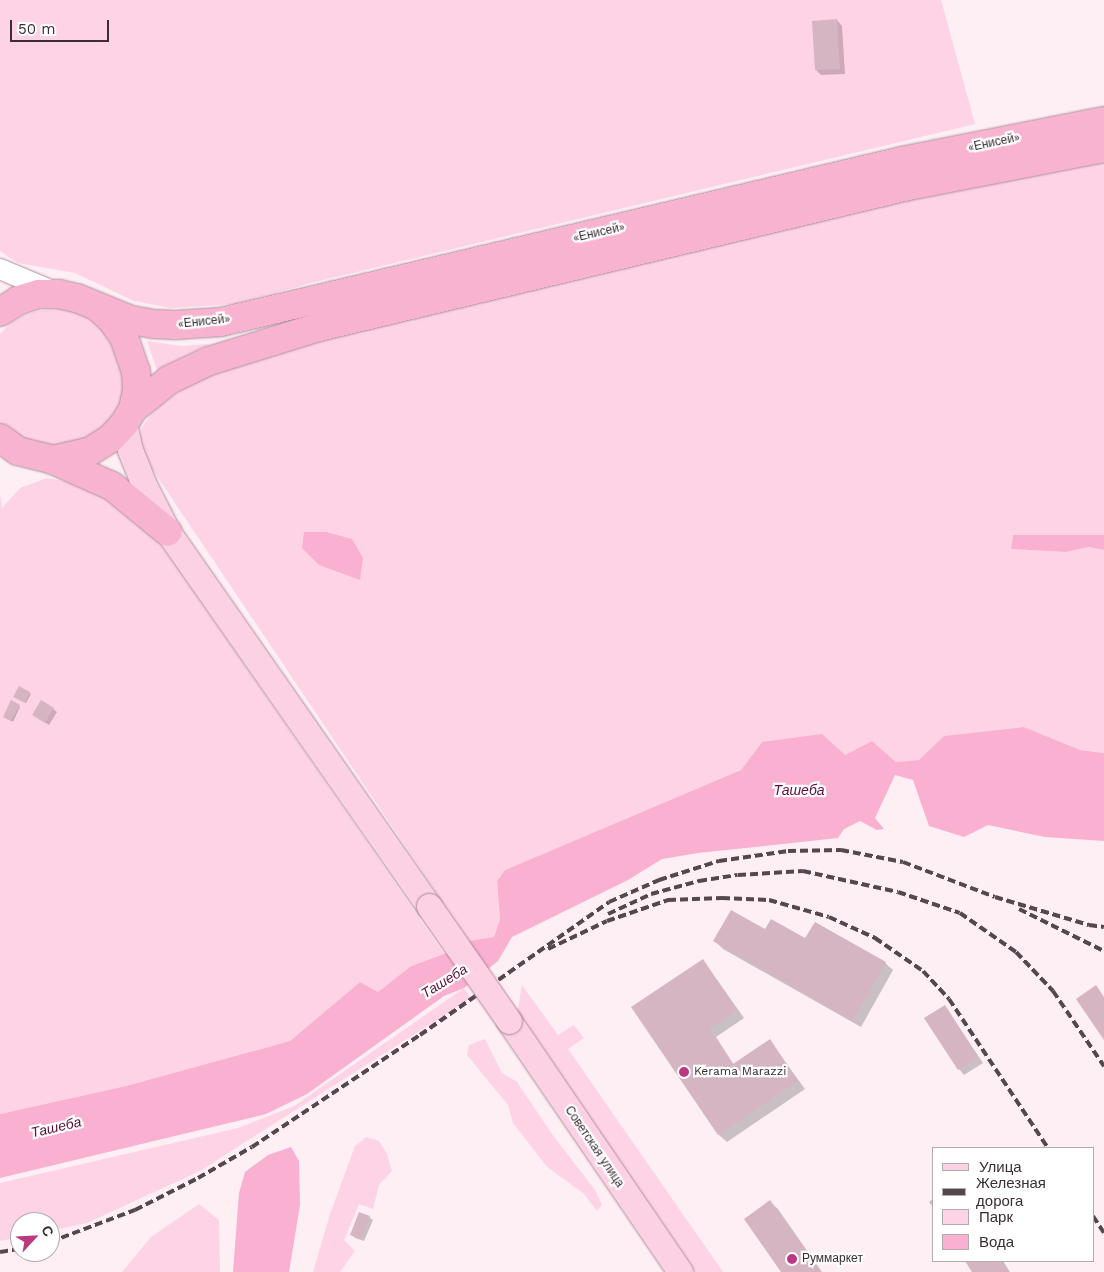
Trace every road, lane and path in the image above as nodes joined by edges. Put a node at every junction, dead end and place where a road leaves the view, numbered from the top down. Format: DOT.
graph roads {
  1 [pos="1104,121"];
  2 [pos="1104,148"];
  3 [pos="0,268"];
  4 [pos="59,294"];
  5 [pos="95,305"];
  6 [pos="0,312"];
  7 [pos="128,416"];
  8 [pos="0,438"];
  9 [pos="54,460"];
  10 [pos="168,532"];
  11 [pos="680,1272"];
  1 -- 5 [label="highway, «Енисей»"];
  2 -- 7 [label="highway, «Енисей»"];
  3 -- 4 [label="street"];
  4 -- 5 [label="highway, «Енисей»"];
  4 -- 6 [label="highway, «Енисей»"];
  5 -- 7 [label="highway, «Енисей»"];
  7 -- 9 [label="highway, «Енисей»"];
  7 -- 10 [label="main road, Советская улица"];
  8 -- 9 [label="highway, «Енисей»"];
  9 -- 10 [label="highway"];
  10 -- 11 [label="main road, Советская улица, bridge"];
}
